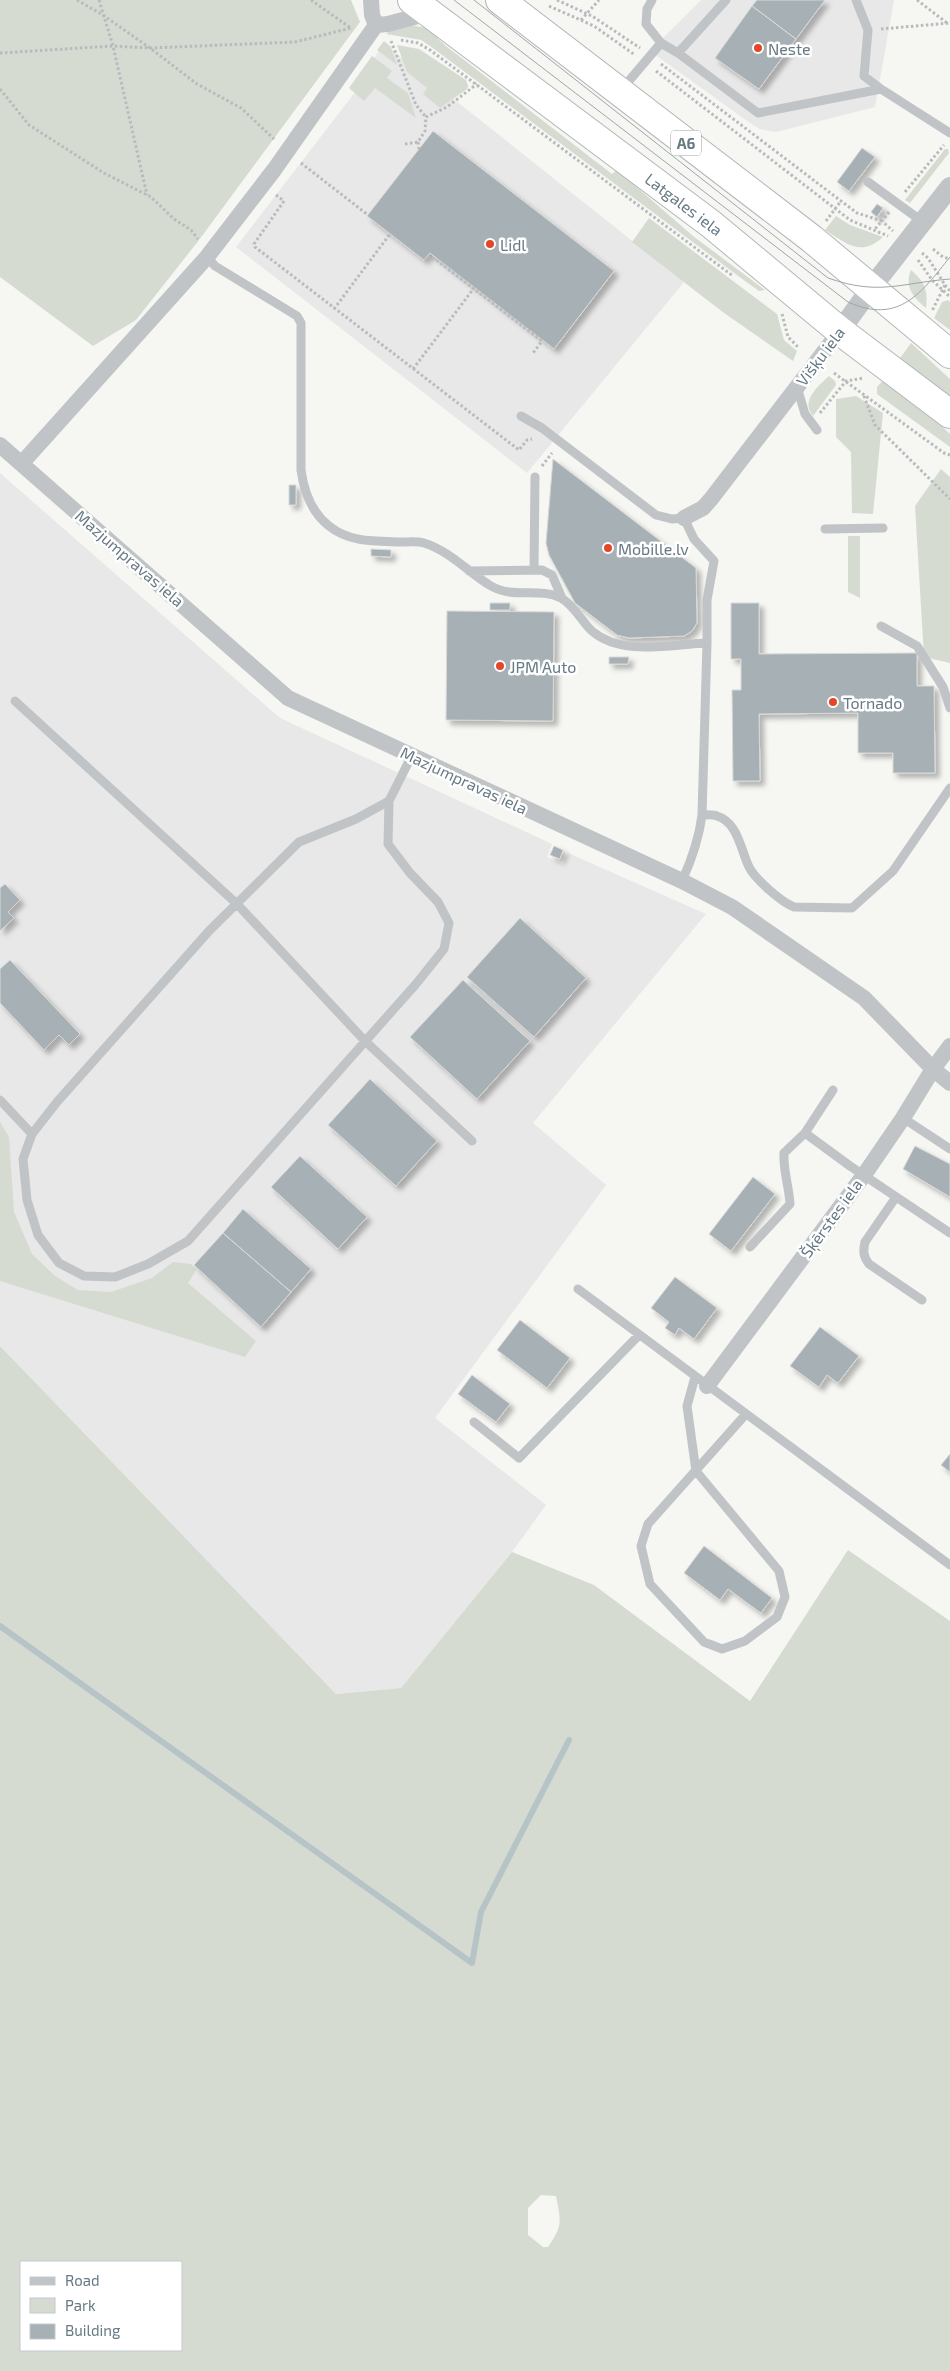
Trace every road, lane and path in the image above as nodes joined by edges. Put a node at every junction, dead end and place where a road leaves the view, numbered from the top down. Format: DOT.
graph roads {
  1 [pos="77,0"];
  2 [pos="98,0"];
  3 [pos="312,0"];
  4 [pos="372,0"];
  5 [pos="500,0"];
  6 [pos="557,0"];
  7 [pos="599,0"];
  8 [pos="652,0"];
  9 [pos="726,0"];
  10 [pos="856,0"];
  11 [pos="917,0"];
  12 [pos="545,4"];
  13 [pos="420,6"];
  14 [pos="587,14"];
  15 [pos="103,15"];
  16 [pos="581,20"];
  17 [pos="949,24"];
  18 [pos="351,28"];
  19 [pos="868,30"];
  20 [pos="372,31"];
  21 [pos="391,40"];
  22 [pos="661,43"];
  23 [pos="113,46"];
  24 [pos="150,48"];
  25 [pos="0,53"];
  26 [pos="678,53"];
  27 [pos="647,59"];
  28 [pos="477,84"];
  29 [pos="0,89"];
  30 [pos="882,89"];
  31 [pos="619,92"];
  32 [pos="426,117"];
  33 [pos="950,133"];
  34 [pos="418,142"];
  35 [pos="405,144"];
  36 [pos="419,148"];
  37 [pos="287,151"];
  38 [pos="868,182"];
  39 [pos="950,187"];
  40 [pos="274,194"];
  41 [pos="147,195"];
  42 [pos="368,215"];
  43 [pos="923,222"];
  44 [pos="876,229"];
  45 [pos="390,234"];
  46 [pos="904,248"];
  47 [pos="933,249"];
  48 [pos="208,257"];
  49 [pos="427,257"];
  50 [pos="950,259"];
  51 [pos="734,276"];
  52 [pos="945,285"];
  53 [pos="474,288"];
  54 [pos="871,288"];
  55 [pos="950,291"];
  56 [pos="950,297"];
  57 [pos="334,308"];
  58 [pos="779,311"];
  59 [pos="840,331"];
  60 [pos="798,347"];
  61 [pos="533,353"];
  62 [pos="950,354"];
  63 [pos="413,369"];
  64 [pos="834,373"];
  65 [pos="846,381"];
  66 [pos="797,387"];
  67 [pos="863,395"];
  68 [pos="950,414"];
  69 [pos="521,416"];
  70 [pos="814,428"];
  71 [pos="535,440"];
  72 [pos="0,445"];
  73 [pos="547,448"];
  74 [pos="553,453"];
  75 [pos="950,455"];
  76 [pos="22,463"];
  77 [pos="535,477"];
  78 [pos="950,499"];
  79 [pos="684,518"];
  80 [pos="883,528"];
  81 [pos="825,529"];
  82 [pos="534,570"];
  83 [pos="468,571"];
  84 [pos="562,598"];
  85 [pos="881,626"];
  86 [pos="707,643"];
  87 [pos="15,701"];
  88 [pos="950,708"];
  89 [pos="412,755"];
  90 [pos="950,788"];
  91 [pos="389,801"];
  92 [pos="702,815"];
  93 [pos="682,881"];
  94 [pos="237,904"];
  95 [pos="365,1041"];
  96 [pos="950,1046"];
  97 [pos="933,1069"];
  98 [pos="950,1083"];
  99 [pos="833,1090"];
  100 [pos="0,1100"];
  101 [pos="903,1118"];
  102 [pos="805,1132"];
  103 [pos="32,1134"];
  104 [pos="472,1141"];
  105 [pos="950,1149"];
  106 [pos="864,1175"];
  107 [pos="896,1197"];
  108 [pos="950,1233"];
  109 [pos="750,1247"];
  110 [pos="578,1289"];
  111 [pos="922,1300"];
  112 [pos="639,1335"];
  113 [pos="701,1381"];
  114 [pos="746,1414"];
  115 [pos="474,1422"];
  116 [pos="696,1471"];
  117 [pos="950,1565"];
  1 -- 15 [label="path"];
  2 -- 15 [label="path"];
  3 -- 18 [label="path"];
  4 -- 20 [label="street"];
  5 -- 31 [label="highway, A6"];
  6 -- 14 [label="path"];
  7 -- 14 [label="path"];
  8 -- 22 [label="lane"];
  9 -- 26 [label="lane"];
  10 -- 19 [label="lane"];
  11 -- 17 [label="path"];
  12 -- 16 [label="path"];
  13 -- 20 [label="street"];
  13 -- 59 [label="highway, Latgales iela"];
  14 -- 16 [label="path"];
  14 -- 27 [label="path"];
  15 -- 23 [label="path"];
  15 -- 24 [label="path"];
  16 -- 27 [label="path"];
  17 -- 19 [label="path"];
  18 -- 20 [label="path"];
  18 -- 24 [label="path"];
  19 -- 30 [label="lane"];
  20 -- 21 [label="path"];
  20 -- 37 [label="street"];
  21 -- 28 [label="path"];
  21 -- 32 [label="path"];
  22 -- 26 [label="lane"];
  22 -- 27 [label="lane"];
  23 -- 24 [label="path"];
  23 -- 25 [label="path"];
  23 -- 41 [label="path"];
  24 -- 37 [label="path"];
  26 -- 30 [label="lane"];
  27 -- 31 [label="lane"];
  27 -- 44 [label="path"];
  27 -- 44 [label="path"];
  28 -- 32 [label="path"];
  28 -- 51 [label="path"];
  29 -- 41 [label="path"];
  30 -- 33 [label="lane"];
  31 -- 54 [label="highway, A6"];
  32 -- 34 [label="path"];
  34 -- 35 [label="path"];
  34 -- 36 [label="path"];
  37 -- 42 [label="path"];
  37 -- 48 [label="street"];
  38 -- 43 [label="lane"];
  39 -- 43 [label="street, Višķu iela"];
  40 -- 57 [label="path"];
  41 -- 48 [label="path"];
  43 -- 46 [label="street, Višķu iela"];
  44 -- 46 [label="path"];
  45 -- 57 [label="path"];
  46 -- 54 [label="street, Višķu iela"];
  46 -- 56 [label="path"];
  47 -- 50 [label="path"];
  48 -- 76 [label="street"];
  48 -- 83 [label="lane"];
  49 -- 53 [label="path"];
  52 -- 55 [label="path"];
  53 -- 61 [label="path"];
  53 -- 63 [label="path"];
  54 -- 59 [label="street, Višķu iela"];
  54 -- 62 [label="highway, A6"];
  57 -- 63 [label="path"];
  58 -- 60 [label="path"];
  59 -- 66 [label="street, Višķu iela"];
  59 -- 68 [label="highway, Latgales iela"];
  63 -- 71 [label="path"];
  64 -- 65 [label="path"];
  65 -- 67 [label="path"];
  65 -- 70 [label="path"];
  66 -- 70 [label="lane"];
  66 -- 79 [label="street, Višķu iela"];
  67 -- 75 [label="path"];
  67 -- 78 [label="path"];
  69 -- 79 [label="lane"];
  72 -- 76 [label="street, Mazjumpravas iela"];
  73 -- 74 [label="path"];
  76 -- 89 [label="street, Mazjumpravas iela"];
  77 -- 82 [label="lane"];
  79 -- 86 [label="lane"];
  80 -- 81 [label="lane"];
  82 -- 83 [label="lane"];
  82 -- 84 [label="lane"];
  83 -- 84 [label="lane"];
  84 -- 86 [label="lane"];
  85 -- 88 [label="lane"];
  86 -- 92 [label="lane"];
  87 -- 94 [label="lane"];
  89 -- 91 [label="lane"];
  89 -- 93 [label="street, Mazjumpravas iela"];
  90 -- 92 [label="lane"];
  91 -- 94 [label="lane"];
  91 -- 95 [label="lane"];
  92 -- 93 [label="lane"];
  93 -- 97 [label="street, Mazjumpravas iela"];
  94 -- 95 [label="lane"];
  94 -- 103 [label="lane"];
  95 -- 103 [label="lane"];
  95 -- 104 [label="lane"];
  96 -- 97 [label="street, Šķērstes iela"];
  97 -- 98 [label="street, Mazjumpravas iela"];
  97 -- 101 [label="street, Šķērstes iela"];
  99 -- 102 [label="lane"];
  100 -- 103 [label="lane"];
  101 -- 105 [label="lane"];
  101 -- 106 [label="street, Šķērstes iela"];
  102 -- 106 [label="lane"];
  102 -- 109 [label="lane"];
  106 -- 107 [label="lane"];
  106 -- 113 [label="street, Šķērstes iela"];
  107 -- 108 [label="lane"];
  107 -- 111 [label="lane"];
  110 -- 112 [label="lane"];
  112 -- 113 [label="lane"];
  112 -- 115 [label="lane"];
  113 -- 114 [label="lane"];
  113 -- 116 [label="lane"];
  114 -- 116 [label="lane"];
  114 -- 117 [label="lane"];
  116 -- 116 [label="lane"];
}
